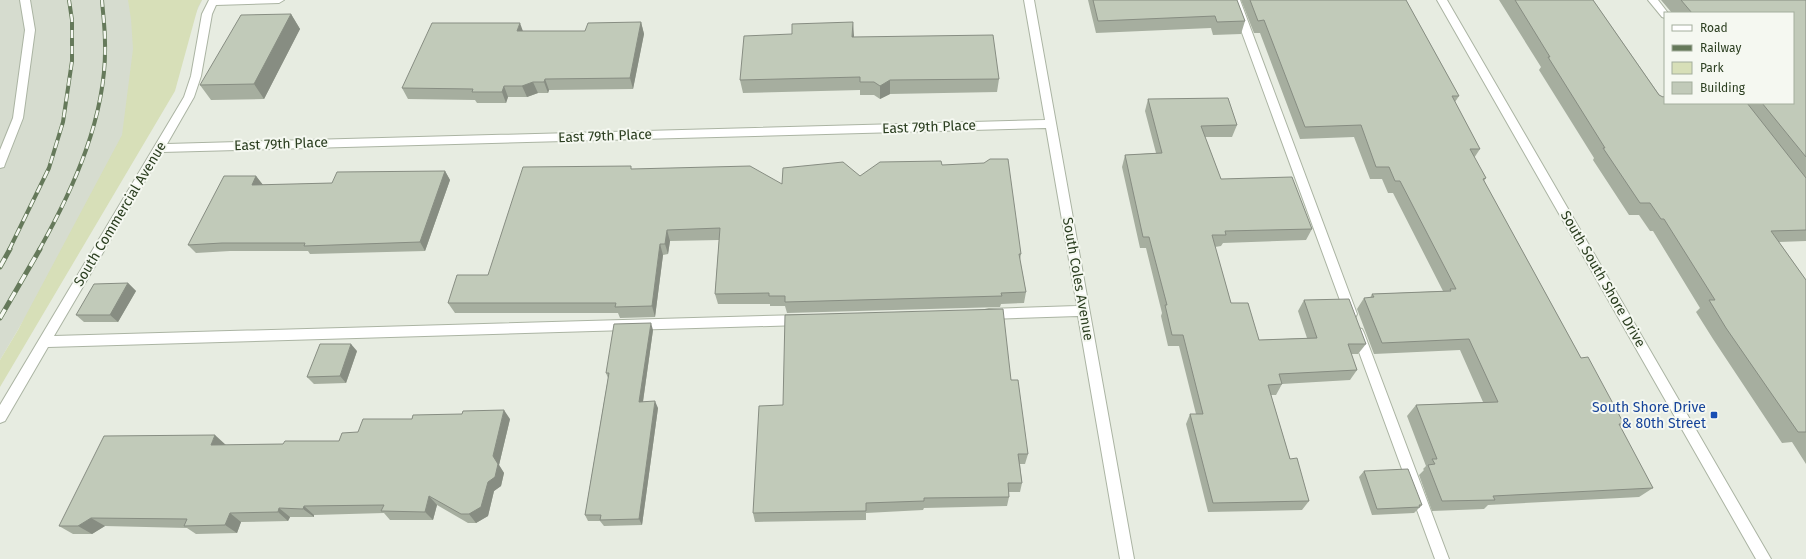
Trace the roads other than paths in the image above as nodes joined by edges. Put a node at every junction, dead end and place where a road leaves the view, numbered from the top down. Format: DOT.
graph roads {
  1 [pos="25,0"];
  2 [pos="279,0"];
  3 [pos="1029,0"];
  4 [pos="1235,0"];
  5 [pos="1442,0"];
  6 [pos="1653,0"];
  7 [pos="213,1"];
  8 [pos="1664,14"];
  9 [pos="1051,124"];
  10 [pos="159,148"];
  11 [pos="0,164"];
  12 [pos="1084,311"];
  13 [pos="979,315"];
  14 [pos="812,320"];
  15 [pos="44,342"];
  16 [pos="0,417"];
  17 [pos="1127,559"];
  18 [pos="1442,559"];
  19 [pos="1764,559"];
  1 -- 11 [label="street"];
  2 -- 7 [label="street"];
  3 -- 9 [label="street, South Coles Avenue"];
  4 -- 18 [label="street"];
  5 -- 19 [label="street, South South Shore Drive"];
  6 -- 8 [label="street"];
  7 -- 10 [label="street, South Commercial Avenue"];
  9 -- 10 [label="street, East 79th Place"];
  9 -- 12 [label="street, South Coles Avenue"];
  10 -- 15 [label="street, South Commercial Avenue"];
  12 -- 13 [label="street"];
  12 -- 17 [label="street, South Coles Avenue"];
  14 -- 15 [label="street"];
  15 -- 16 [label="street, South Commercial Avenue"];
}
